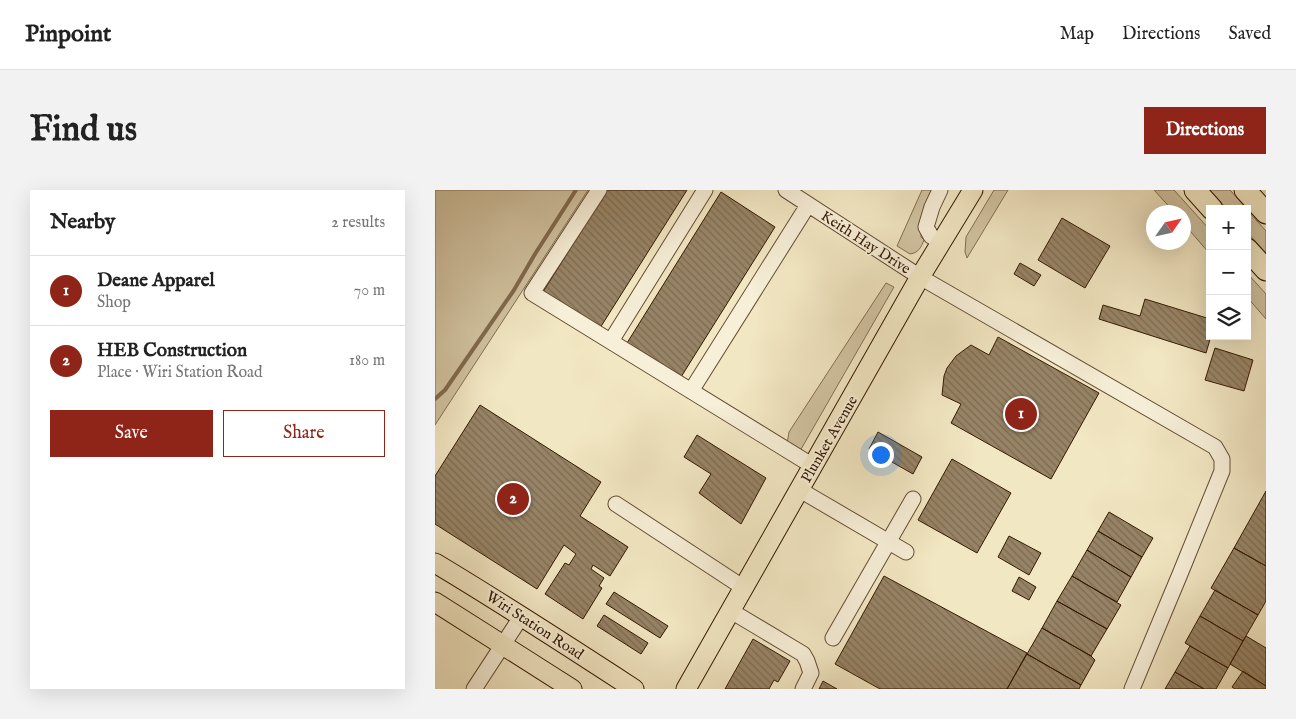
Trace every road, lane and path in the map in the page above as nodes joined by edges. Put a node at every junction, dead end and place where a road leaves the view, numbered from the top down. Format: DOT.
graph roads {
  1 [pos="599,190"];
  2 [pos="705,190"];
  3 [pos="786,190"];
  4 [pos="940,190"];
  5 [pos="973,190"];
  6 [pos="1195,190"];
  7 [pos="1245,190"];
  8 [pos="808,205"];
  9 [pos="1208,205"];
  10 [pos="1266,213"];
  11 [pos="941,242"];
  12 [pos="1248,250"];
  13 [pos="1266,270"];
  14 [pos="920,278"];
  15 [pos="611,341"];
  16 [pos="691,391"];
  17 [pos="813,466"];
  18 [pos="800,490"];
  19 [pos="913,499"];
  20 [pos="616,504"];
  21 [pos="888,542"];
  22 [pos="906,552"];
  23 [pos="435,563"];
  24 [pos="744,588"];
  25 [pos="435,602"];
  26 [pos="731,611"];
  27 [pos="521,617"];
  28 [pos="833,638"];
  29 [pos="502,645"];
  30 [pos="474,689"];
  31 [pos="572,689"];
  32 [pos="634,689"];
  33 [pos="686,689"];
  34 [pos="803,689"];
  35 [pos="1131,689"];
  1 -- 15 [label="street"];
  2 -- 15 [label="street"];
  3 -- 8 [label="street, Keith Hay Drive"];
  4 -- 11 [label="street"];
  5 -- 11 [label="main road, Plunket Avenue"];
  6 -- 9 [label="highway"];
  7 -- 10 [label="highway"];
  8 -- 14 [label="street, Keith Hay Drive"];
  8 -- 16 [label="street"];
  11 -- 14 [label="main road, Plunket Avenue"];
  12 -- 13 [label="highway"];
  14 -- 17 [label="main road, Plunket Avenue"];
  14 -- 35 [label="street, Keith Hay Drive"];
  15 -- 16 [label="street"];
  16 -- 17 [label="street"];
  17 -- 18 [label="main road, Plunket Avenue"];
  18 -- 21 [label="street"];
  18 -- 24 [label="main road, Plunket Avenue"];
  19 -- 21 [label="street"];
  20 -- 24 [label="street"];
  21 -- 22 [label="street"];
  21 -- 28 [label="street"];
  23 -- 27 [label="main road, Wiri Station Road"];
  24 -- 26 [label="main road, Plunket Avenue"];
  25 -- 29 [label="main road"];
  26 -- 33 [label="main road, Plunket Avenue"];
  26 -- 34 [label="street"];
  27 -- 29 [label="street"];
  27 -- 32 [label="main road, Wiri Station Road"];
  29 -- 30 [label="street"];
  29 -- 31 [label="main road"];
}
